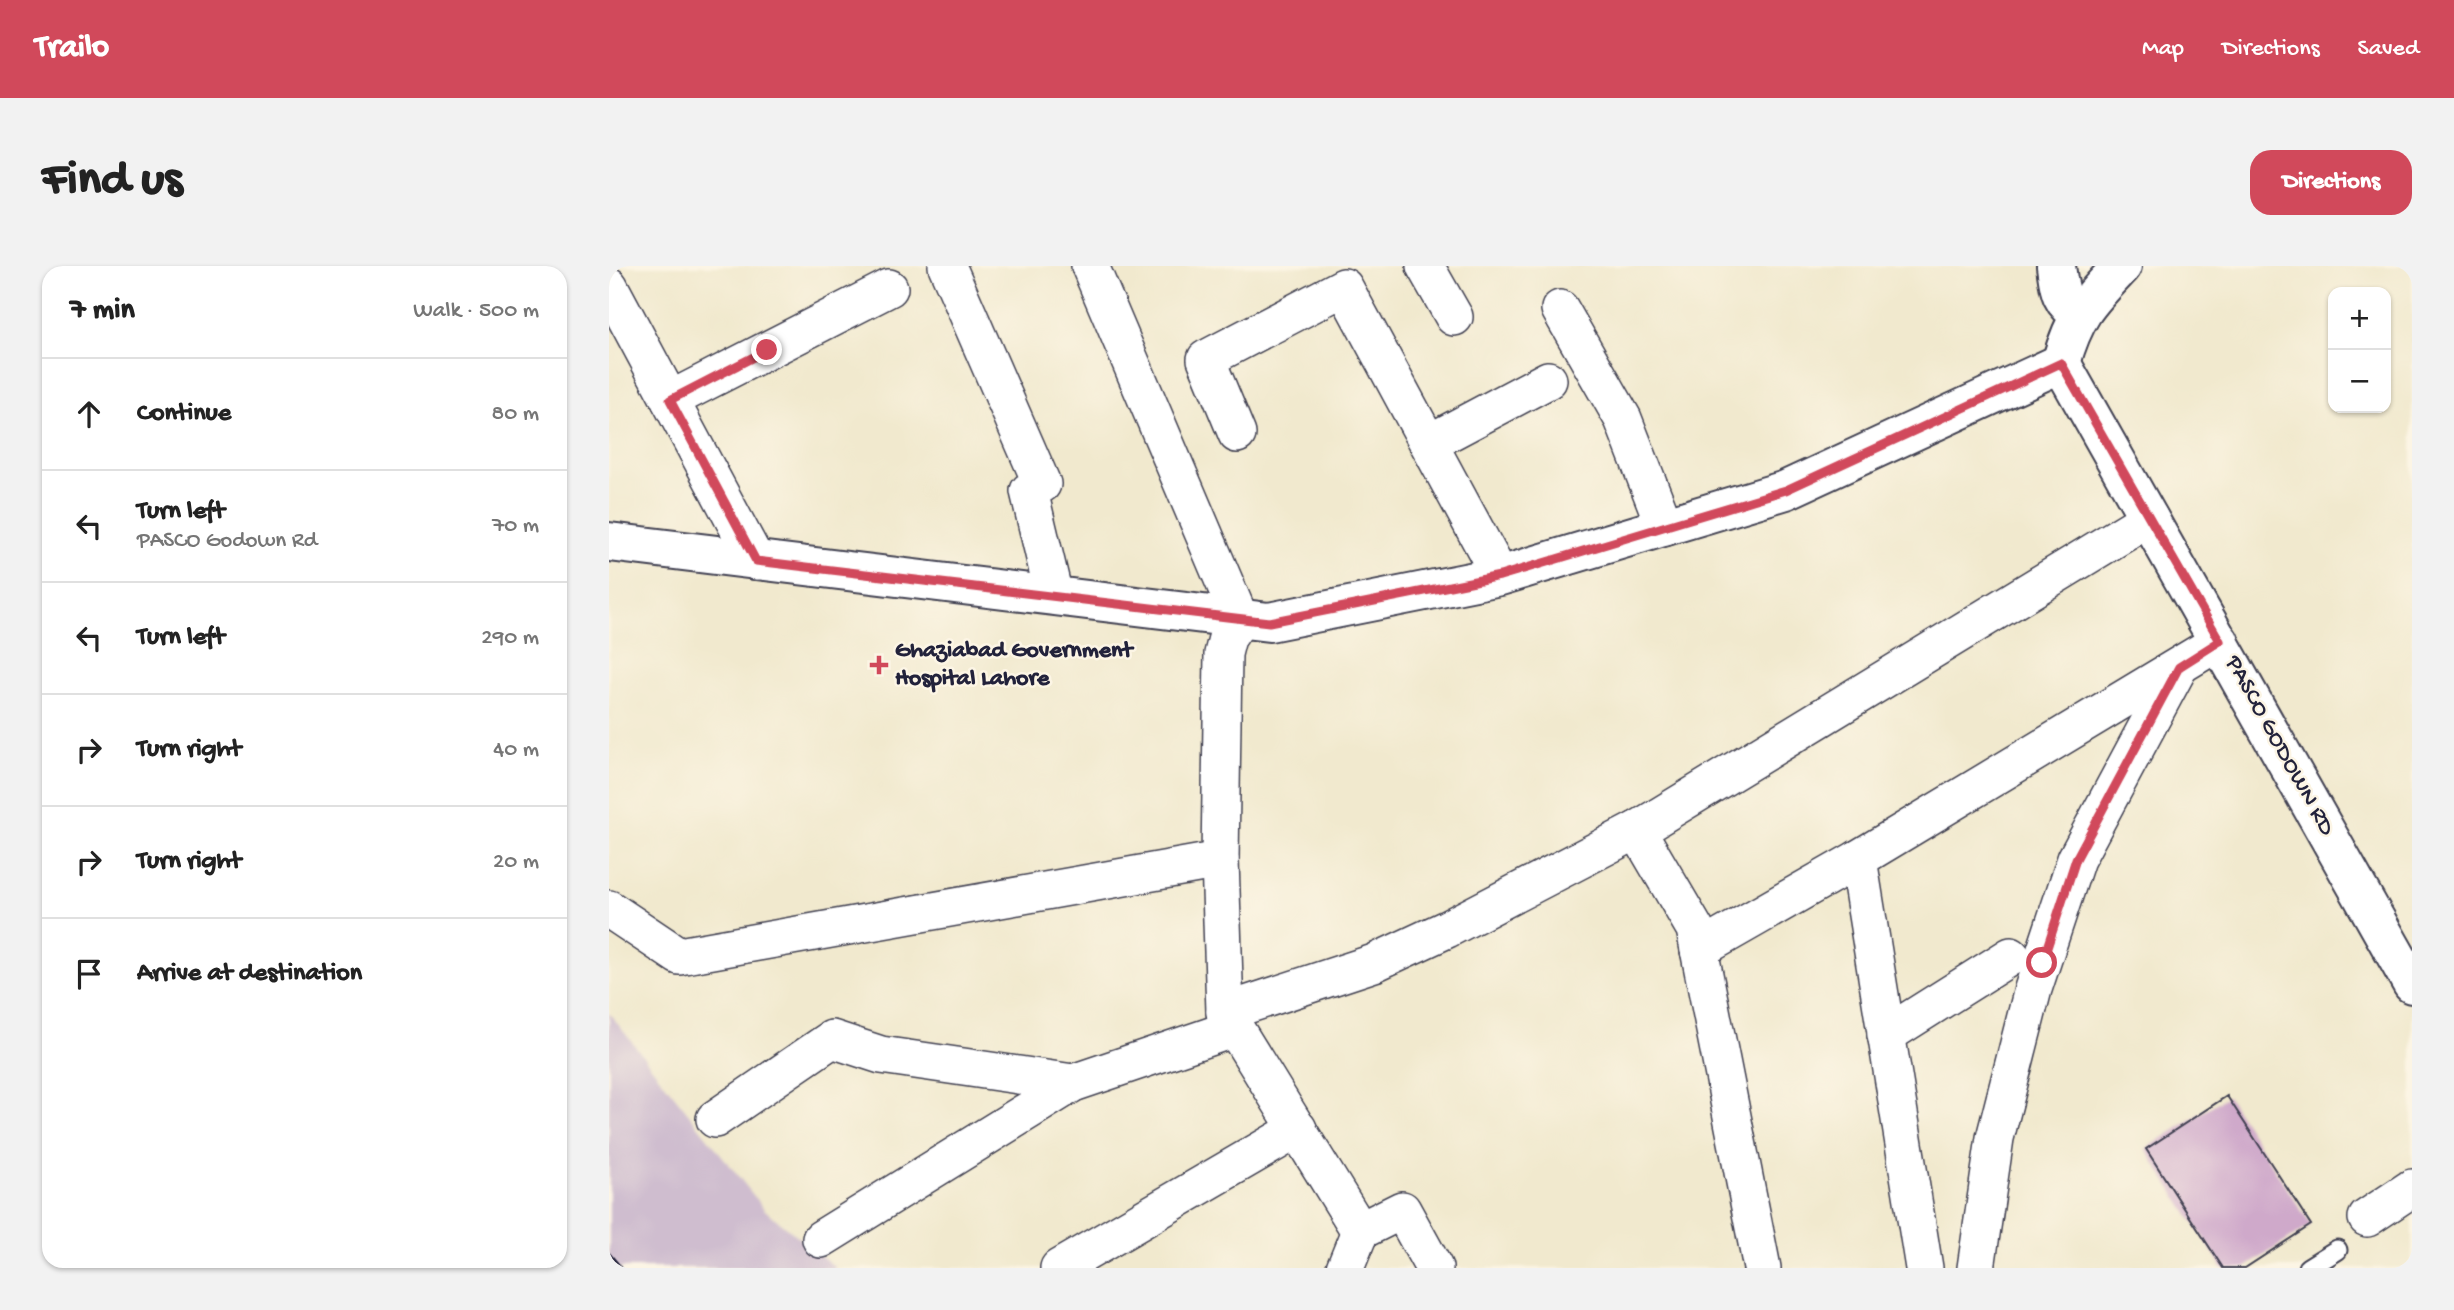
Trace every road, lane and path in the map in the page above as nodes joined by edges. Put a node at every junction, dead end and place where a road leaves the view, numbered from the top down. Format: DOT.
graph roads {
  1 [pos="625,266"];
  2 [pos="947,266"];
  3 [pos="1425,266"];
  4 [pos="2056,266"];
  5 [pos="2122,266"];
  6 [pos="1091,267"];
  7 [pos="609,274"];
  8 [pos="609,286"];
  9 [pos="889,288"];
  10 [pos="1560,309"];
  11 [pos="2080,313"];
  12 [pos="1454,317"];
  13 [pos="2061,363"];
  14 [pos="1548,380"];
  15 [pos="670,400"];
  16 [pos="1237,434"];
  17 [pos="1429,443"];
  18 [pos="2149,518"];
  19 [pos="1665,527"];
  20 [pos="609,542"];
  21 [pos="756,561"];
  22 [pos="1500,576"];
  23 [pos="1054,596"];
  24 [pos="1240,619"];
  25 [pos="2220,641"];
  26 [pos="2179,667"];
  27 [pos="1637,830"];
  28 [pos="1858,859"];
  29 [pos="1220,860"];
  30 [pos="609,909"];
  31 [pos="1699,950"];
  32 [pos="2011,956"];
  33 [pos="2412,984"];
  34 [pos="1230,1020"];
  35 [pos="1886,1035"];
  36 [pos="1073,1083"];
  37 [pos="715,1119"];
  38 [pos="1298,1129"];
  39 [pos="2412,1188"];
  40 [pos="2367,1218"];
  41 [pos="1360,1231"];
  42 [pos="821,1239"];
  43 [pos="2337,1250"];
  44 [pos="1059,1268"];
  45 [pos="1345,1268"];
  46 [pos="1434,1268"];
  47 [pos="1762,1268"];
  48 [pos="1924,1268"];
  49 [pos="1976,1268"];
  50 [pos="2308,1268"];
  1 -- 7 [label="street"];
  2 -- 23 [label="street"];
  3 -- 12 [label="street"];
  4 -- 11 [label="street"];
  5 -- 11 [label="street"];
  6 -- 24 [label="street"];
  8 -- 15 [label="street"];
  9 -- 15 [label="street"];
  10 -- 19 [label="street"];
  11 -- 13 [label="street"];
  13 -- 18 [label="street, PASCO GODOWN RD"];
  13 -- 19 [label="street"];
  14 -- 17 [label="street"];
  15 -- 21 [label="street"];
  16 -- 17 [label="street"];
  17 -- 22 [label="street"];
  18 -- 25 [label="street, PASCO GODOWN RD"];
  18 -- 27 [label="street"];
  19 -- 22 [label="street"];
  20 -- 21 [label="street"];
  21 -- 23 [label="street"];
  22 -- 24 [label="street"];
  23 -- 24 [label="street"];
  24 -- 29 [label="street"];
  25 -- 26 [label="street"];
  25 -- 33 [label="street, PASCO GODOWN RD"];
  26 -- 28 [label="street"];
  26 -- 49 [label="street"];
  27 -- 31 [label="street"];
  27 -- 34 [label="street"];
  28 -- 31 [label="street"];
  28 -- 35 [label="street"];
  29 -- 30 [label="street"];
  29 -- 34 [label="street"];
  31 -- 47 [label="street"];
  32 -- 35 [label="street"];
  34 -- 36 [label="street"];
  34 -- 38 [label="street"];
  35 -- 48 [label="street"];
  36 -- 37 [label="street"];
  36 -- 42 [label="street"];
  38 -- 41 [label="street"];
  38 -- 44 [label="street"];
  39 -- 40 [label="street"];
  41 -- 45 [label="street"];
  41 -- 46 [label="street"];
  43 -- 50 [label="lane"];
}
